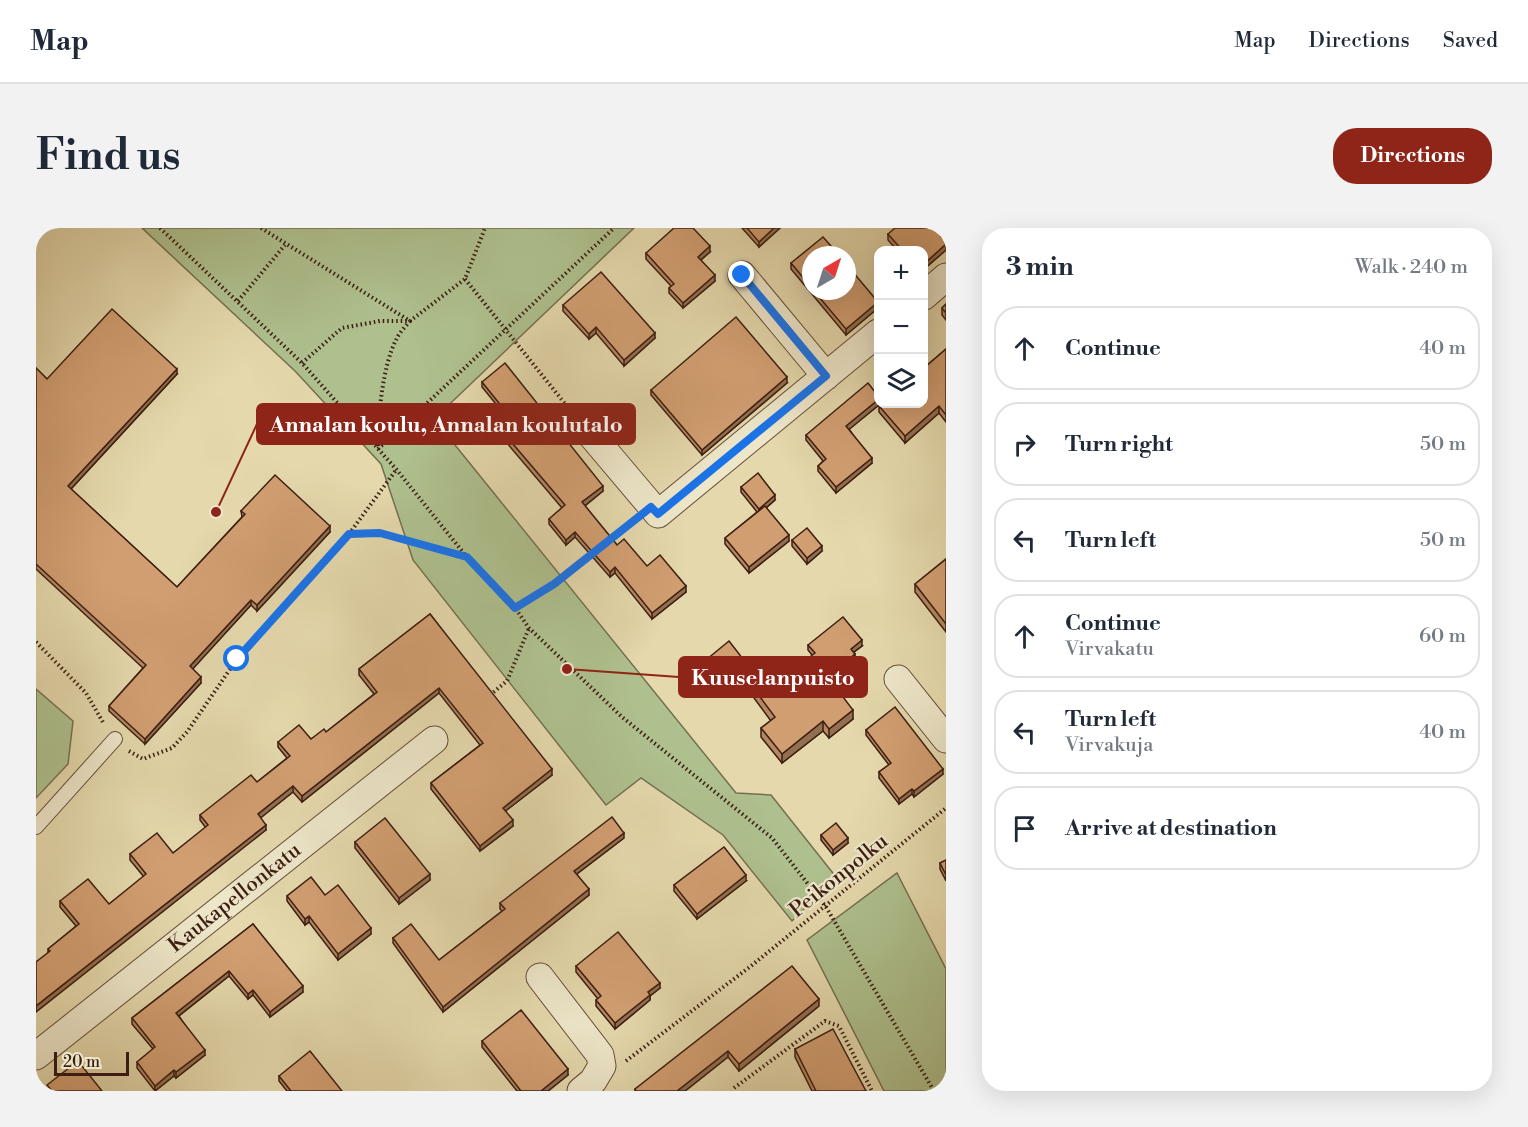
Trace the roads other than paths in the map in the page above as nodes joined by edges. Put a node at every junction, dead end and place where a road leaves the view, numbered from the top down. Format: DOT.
graph roads {
  1 [pos="742,275"];
  2 [pos="946,277"];
  3 [pos="928,293"];
  4 [pos="874,337"];
  5 [pos="826,376"];
  6 [pos="582,424"];
  7 [pos="898,679"];
  8 [pos="115,739"];
  9 [pos="946,739"];
  10 [pos="434,740"];
  11 [pos="36,827"];
  12 [pos="540,977"];
  13 [pos="36,1056"];
  14 [pos="587,1086"];
  1 -- 5 [label="street"];
  2 -- 3 [label="street"];
  4 -- 5 [label="street"];
  5 -- 6 [label="street"];
  7 -- 9 [label="street"];
  8 -- 11 [label="lane"];
  10 -- 13 [label="street, Kaukapellonkatu"];
  12 -- 14 [label="street"];
}
